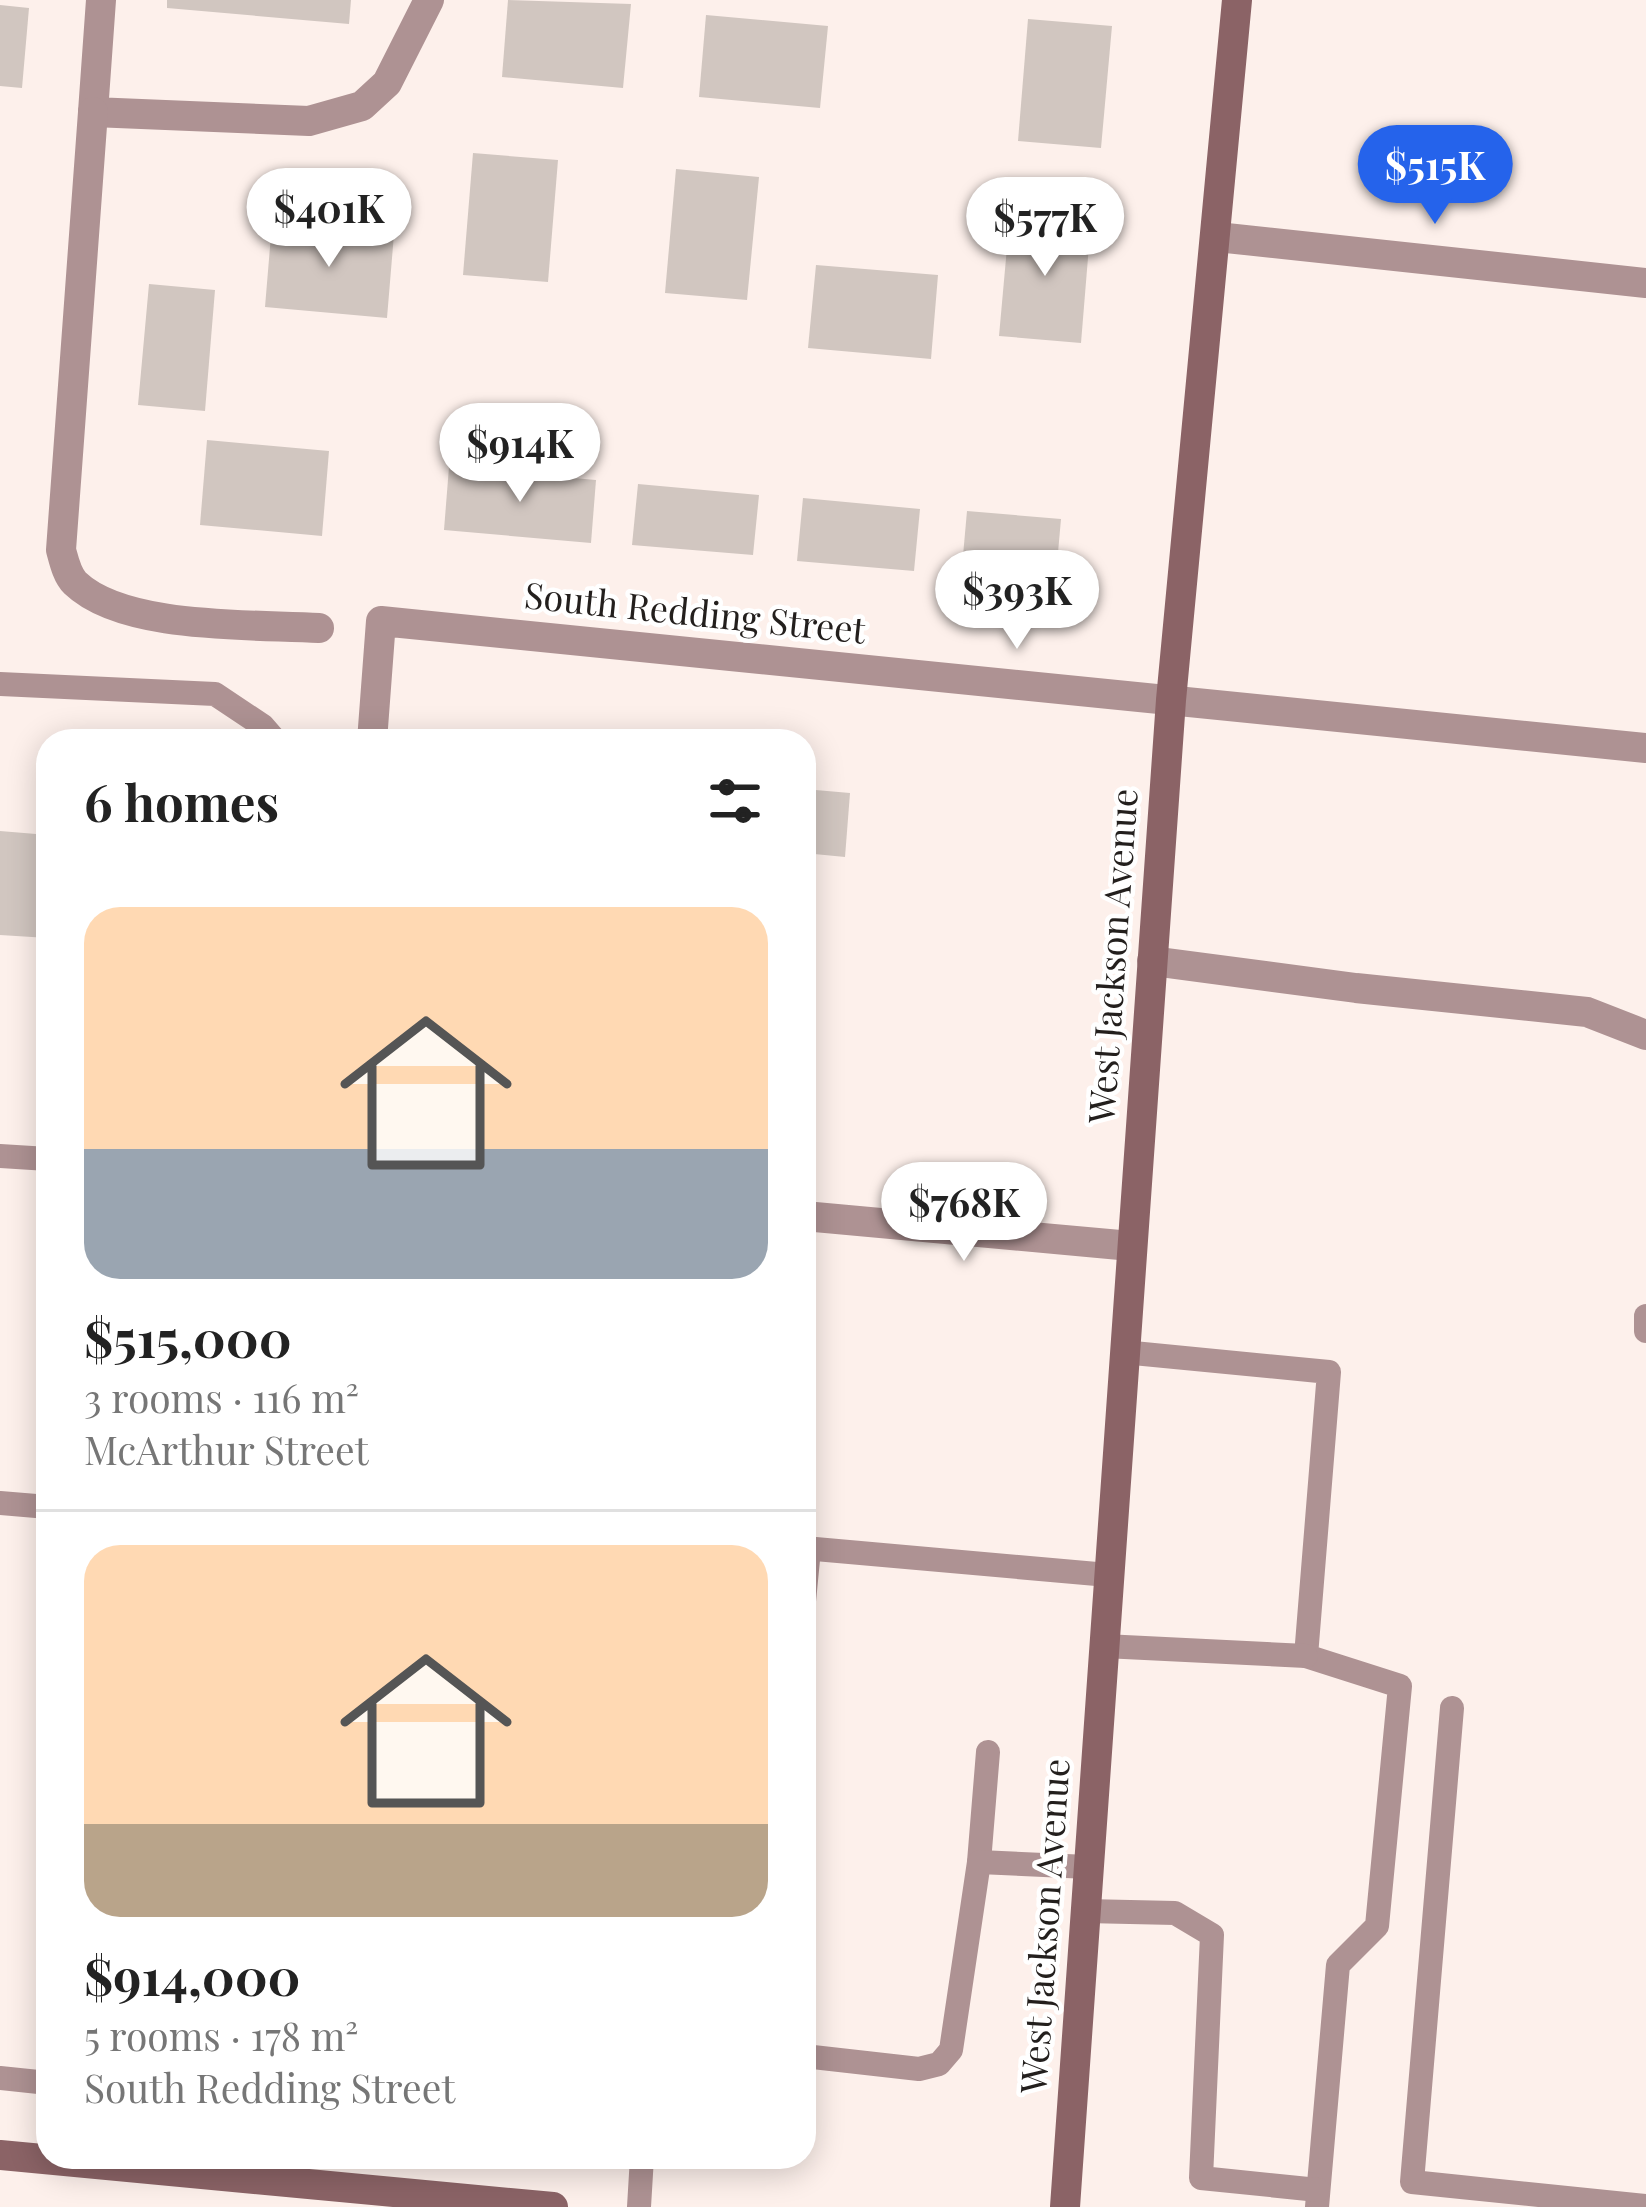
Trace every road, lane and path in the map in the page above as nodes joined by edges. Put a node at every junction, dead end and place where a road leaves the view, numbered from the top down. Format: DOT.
graph roads {
  1 [pos="101,0"];
  2 [pos="429,0"];
  3 [pos="1237,0"];
  4 [pos="93,112"];
  5 [pos="1217,237"];
  6 [pos="1646,283"];
  7 [pos="319,628"];
  8 [pos="0,684"];
  9 [pos="1171,700"];
  10 [pos="266,729"];
  11 [pos="373,729"];
  12 [pos="1646,748"];
  13 [pos="1152,961"];
  14 [pos="1646,1035"];
  15 [pos="0,1156"];
  16 [pos="36,1158"];
  17 [pos="816,1217"];
  18 [pos="1131,1246"];
  19 [pos="1646,1316"];
  20 [pos="1646,1331"];
  21 [pos="1123,1352"];
  22 [pos="0,1503"];
  23 [pos="36,1506"];
  24 [pos="816,1550"];
  25 [pos="1108,1574"];
  26 [pos="1104,1646"];
  27 [pos="1306,1656"];
  28 [pos="1452,1708"];
  29 [pos="988,1752"];
  30 [pos="979,1862"];
  31 [pos="1088,1867"];
  32 [pos="1085,1911"];
  33 [pos="816,2057"];
  34 [pos="0,2078"];
  35 [pos="36,2082"];
  36 [pos="0,2155"];
  37 [pos="36,2157"];
  38 [pos="212,2169"];
  39 [pos="641,2169"];
  40 [pos="315,2196"];
  41 [pos="1317,2199"];
  42 [pos="1646,2206"];
  43 [pos="554,2207"];
  44 [pos="639,2207"];
  45 [pos="1065,2207"];
  1 -- 4 [label="street"];
  2 -- 4 [label="street"];
  3 -- 5 [label="street, West Jackson Avenue"];
  4 -- 7 [label="street"];
  5 -- 6 [label="street"];
  5 -- 9 [label="street, West Jackson Avenue"];
  8 -- 10 [label="lane"];
  9 -- 11 [label="street, South Redding Street"];
  9 -- 12 [label="street, South Redding Street"];
  9 -- 13 [label="street, West Jackson Avenue"];
  13 -- 14 [label="street"];
  13 -- 18 [label="street, West Jackson Avenue"];
  15 -- 16 [label="lane"];
  17 -- 18 [label="street"];
  18 -- 21 [label="street, West Jackson Avenue"];
  19 -- 20 [label="lane"];
  21 -- 25 [label="street, West Jackson Avenue"];
  21 -- 27 [label="lane"];
  22 -- 23 [label="lane"];
  24 -- 25 [label="lane"];
  25 -- 26 [label="street, West Jackson Avenue"];
  26 -- 27 [label="lane"];
  26 -- 31 [label="street, West Jackson Avenue"];
  27 -- 41 [label="lane"];
  28 -- 42 [label="lane"];
  29 -- 30 [label="lane"];
  30 -- 31 [label="lane"];
  30 -- 33 [label="lane"];
  31 -- 32 [label="street, West Jackson Avenue"];
  32 -- 41 [label="lane"];
  32 -- 45 [label="street, West Jackson Avenue"];
  34 -- 35 [label="lane"];
  36 -- 37 [label="street"];
  38 -- 40 [label="street"];
  39 -- 44 [label="lane"];
  40 -- 43 [label="street"];
}
